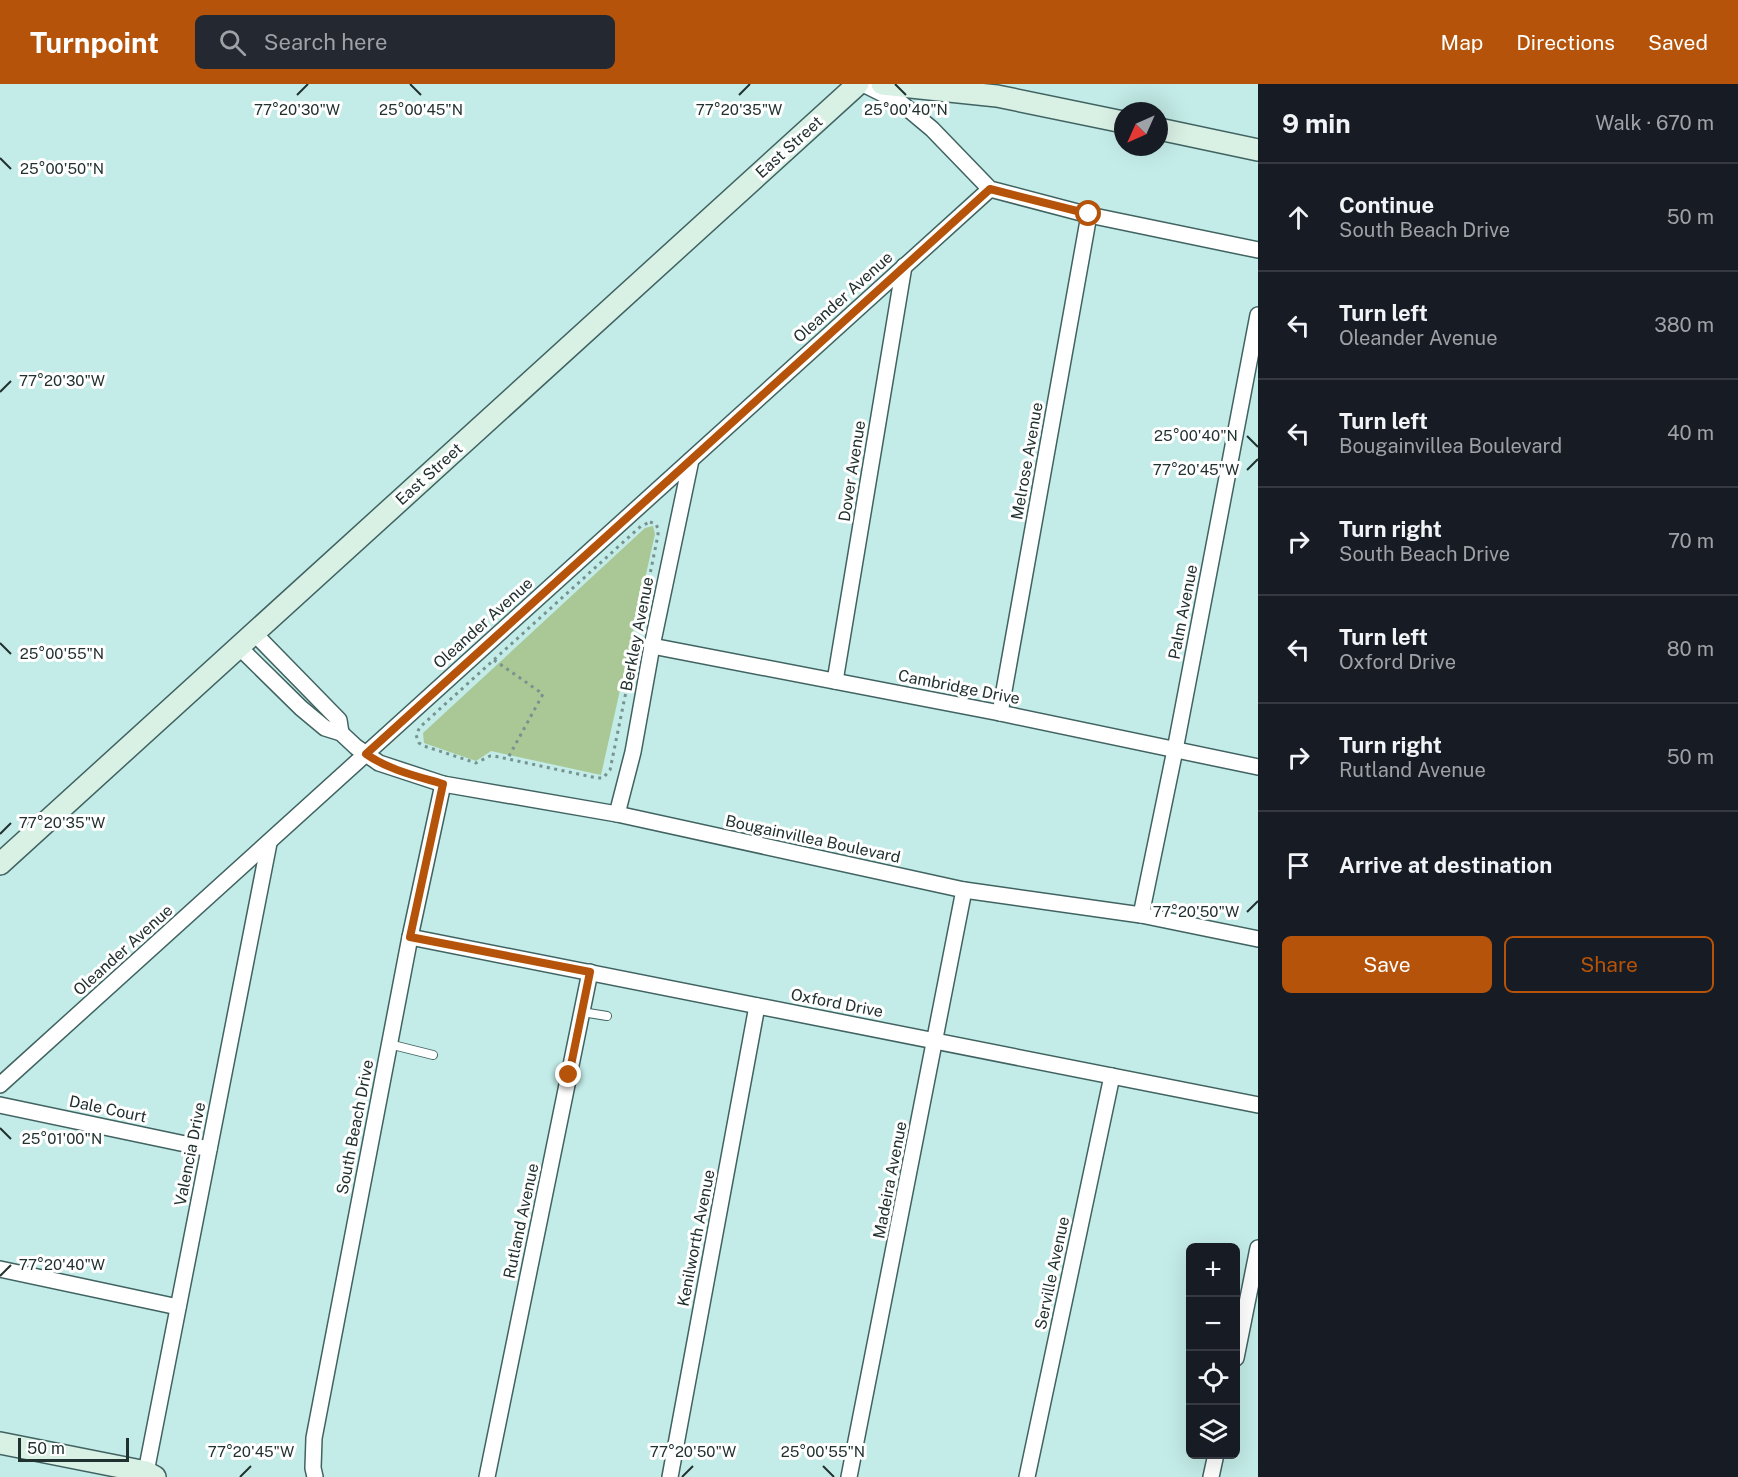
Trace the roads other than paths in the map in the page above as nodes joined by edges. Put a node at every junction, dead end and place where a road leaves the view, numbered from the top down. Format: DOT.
graph roads {
  1 [pos="858,84"];
  2 [pos="863,84"];
  3 [pos="882,84"];
  4 [pos="1114,120"];
  5 [pos="1168,131"];
  6 [pos="1258,150"];
  7 [pos="990,189"];
  8 [pos="1089,214"];
  9 [pos="1258,250"];
  10 [pos="904,266"];
  11 [pos="1258,315"];
  12 [pos="691,460"];
  13 [pos="254,633"];
  14 [pos="652,646"];
  15 [pos="238,647"];
  16 [pos="836,681"];
  17 [pos="1000,713"];
  18 [pos="341,733"];
  19 [pos="1175,750"];
  20 [pos="366,754"];
  21 [pos="1258,767"];
  22 [pos="443,784"];
  23 [pos="617,814"];
  24 [pos="269,843"];
  25 [pos="0,864"];
  26 [pos="964,890"];
  27 [pos="1141,915"];
  28 [pos="410,937"];
  29 [pos="1258,939"];
  30 [pos="590,972"];
  31 [pos="757,1006"];
  32 [pos="582,1012"];
  33 [pos="607,1016"];
  34 [pos="935,1041"];
  35 [pos="389,1044"];
  36 [pos="433,1055"];
  37 [pos="1112,1076"];
  38 [pos="0,1085"];
  39 [pos="0,1105"];
  40 [pos="1258,1105"];
  41 [pos="209,1149"];
  42 [pos="1258,1248"];
  43 [pos="0,1269"];
  44 [pos="178,1308"];
  45 [pos="1237,1351"];
  46 [pos="0,1443"];
  47 [pos="1215,1459"];
  48 [pos="151,1474"];
  49 [pos="315,1477"];
  50 [pos="487,1477"];
  51 [pos="670,1477"];
  52 [pos="849,1477"];
  53 [pos="1027,1477"];
  54 [pos="1211,1477"];
  1 -- 13 [label="main road, East Street"];
  2 -- 7 [label="street"];
  3 -- 4 [label="main road"];
  5 -- 6 [label="main road"];
  7 -- 8 [label="street"];
  7 -- 10 [label="street, Oleander Avenue"];
  8 -- 9 [label="street"];
  8 -- 17 [label="street, Melrose Avenue"];
  10 -- 12 [label="street, Oleander Avenue"];
  10 -- 16 [label="street, Dover Avenue"];
  11 -- 19 [label="street, Palm Avenue"];
  12 -- 14 [label="street, Berkley Avenue"];
  12 -- 20 [label="street, Oleander Avenue"];
  13 -- 15 [label="main road, East Street"];
  13 -- 18 [label="street"];
  14 -- 16 [label="street, Cambridge Drive"];
  14 -- 23 [label="street, Berkley Avenue"];
  15 -- 18 [label="street"];
  15 -- 25 [label="main road, East Street"];
  16 -- 17 [label="street, Cambridge Drive"];
  17 -- 19 [label="street, Cambridge Drive"];
  18 -- 20 [label="street, Bougainvillea Boulevard"];
  19 -- 21 [label="street, Cambridge Drive"];
  19 -- 27 [label="street, Palm Avenue"];
  20 -- 22 [label="street, Bougainvillea Boulevard"];
  20 -- 24 [label="street, Oleander Avenue"];
  22 -- 23 [label="street, Bougainvillea Boulevard"];
  22 -- 28 [label="street, South Beach Drive"];
  23 -- 26 [label="street, Bougainvillea Boulevard"];
  24 -- 38 [label="street, Oleander Avenue"];
  24 -- 41 [label="street, Valencia Drive"];
  26 -- 27 [label="street, Bougainvillea Boulevard"];
  26 -- 34 [label="street, Madeira Avenue"];
  27 -- 29 [label="street, Bougainvillea Boulevard"];
  28 -- 30 [label="street, Oxford Drive"];
  28 -- 35 [label="street, South Beach Drive"];
  30 -- 31 [label="street, Oxford Drive"];
  30 -- 32 [label="street, Rutland Avenue"];
  31 -- 34 [label="street, Oxford Drive"];
  31 -- 51 [label="street, Kenilworth Avenue"];
  32 -- 33 [label="lane"];
  32 -- 50 [label="street, Rutland Avenue"];
  34 -- 37 [label="street, Oxford Drive"];
  34 -- 52 [label="street, Madeira Avenue"];
  35 -- 36 [label="lane"];
  35 -- 49 [label="street, South Beach Drive"];
  37 -- 40 [label="street, Oxford Drive"];
  37 -- 53 [label="street, Serville Avenue"];
  39 -- 41 [label="street, Dale Court"];
  41 -- 44 [label="street, Valencia Drive"];
  42 -- 45 [label="street"];
  43 -- 44 [label="street"];
  44 -- 48 [label="street, Valencia Drive"];
  46 -- 48 [label="main road"];
  47 -- 54 [label="street"];
}
